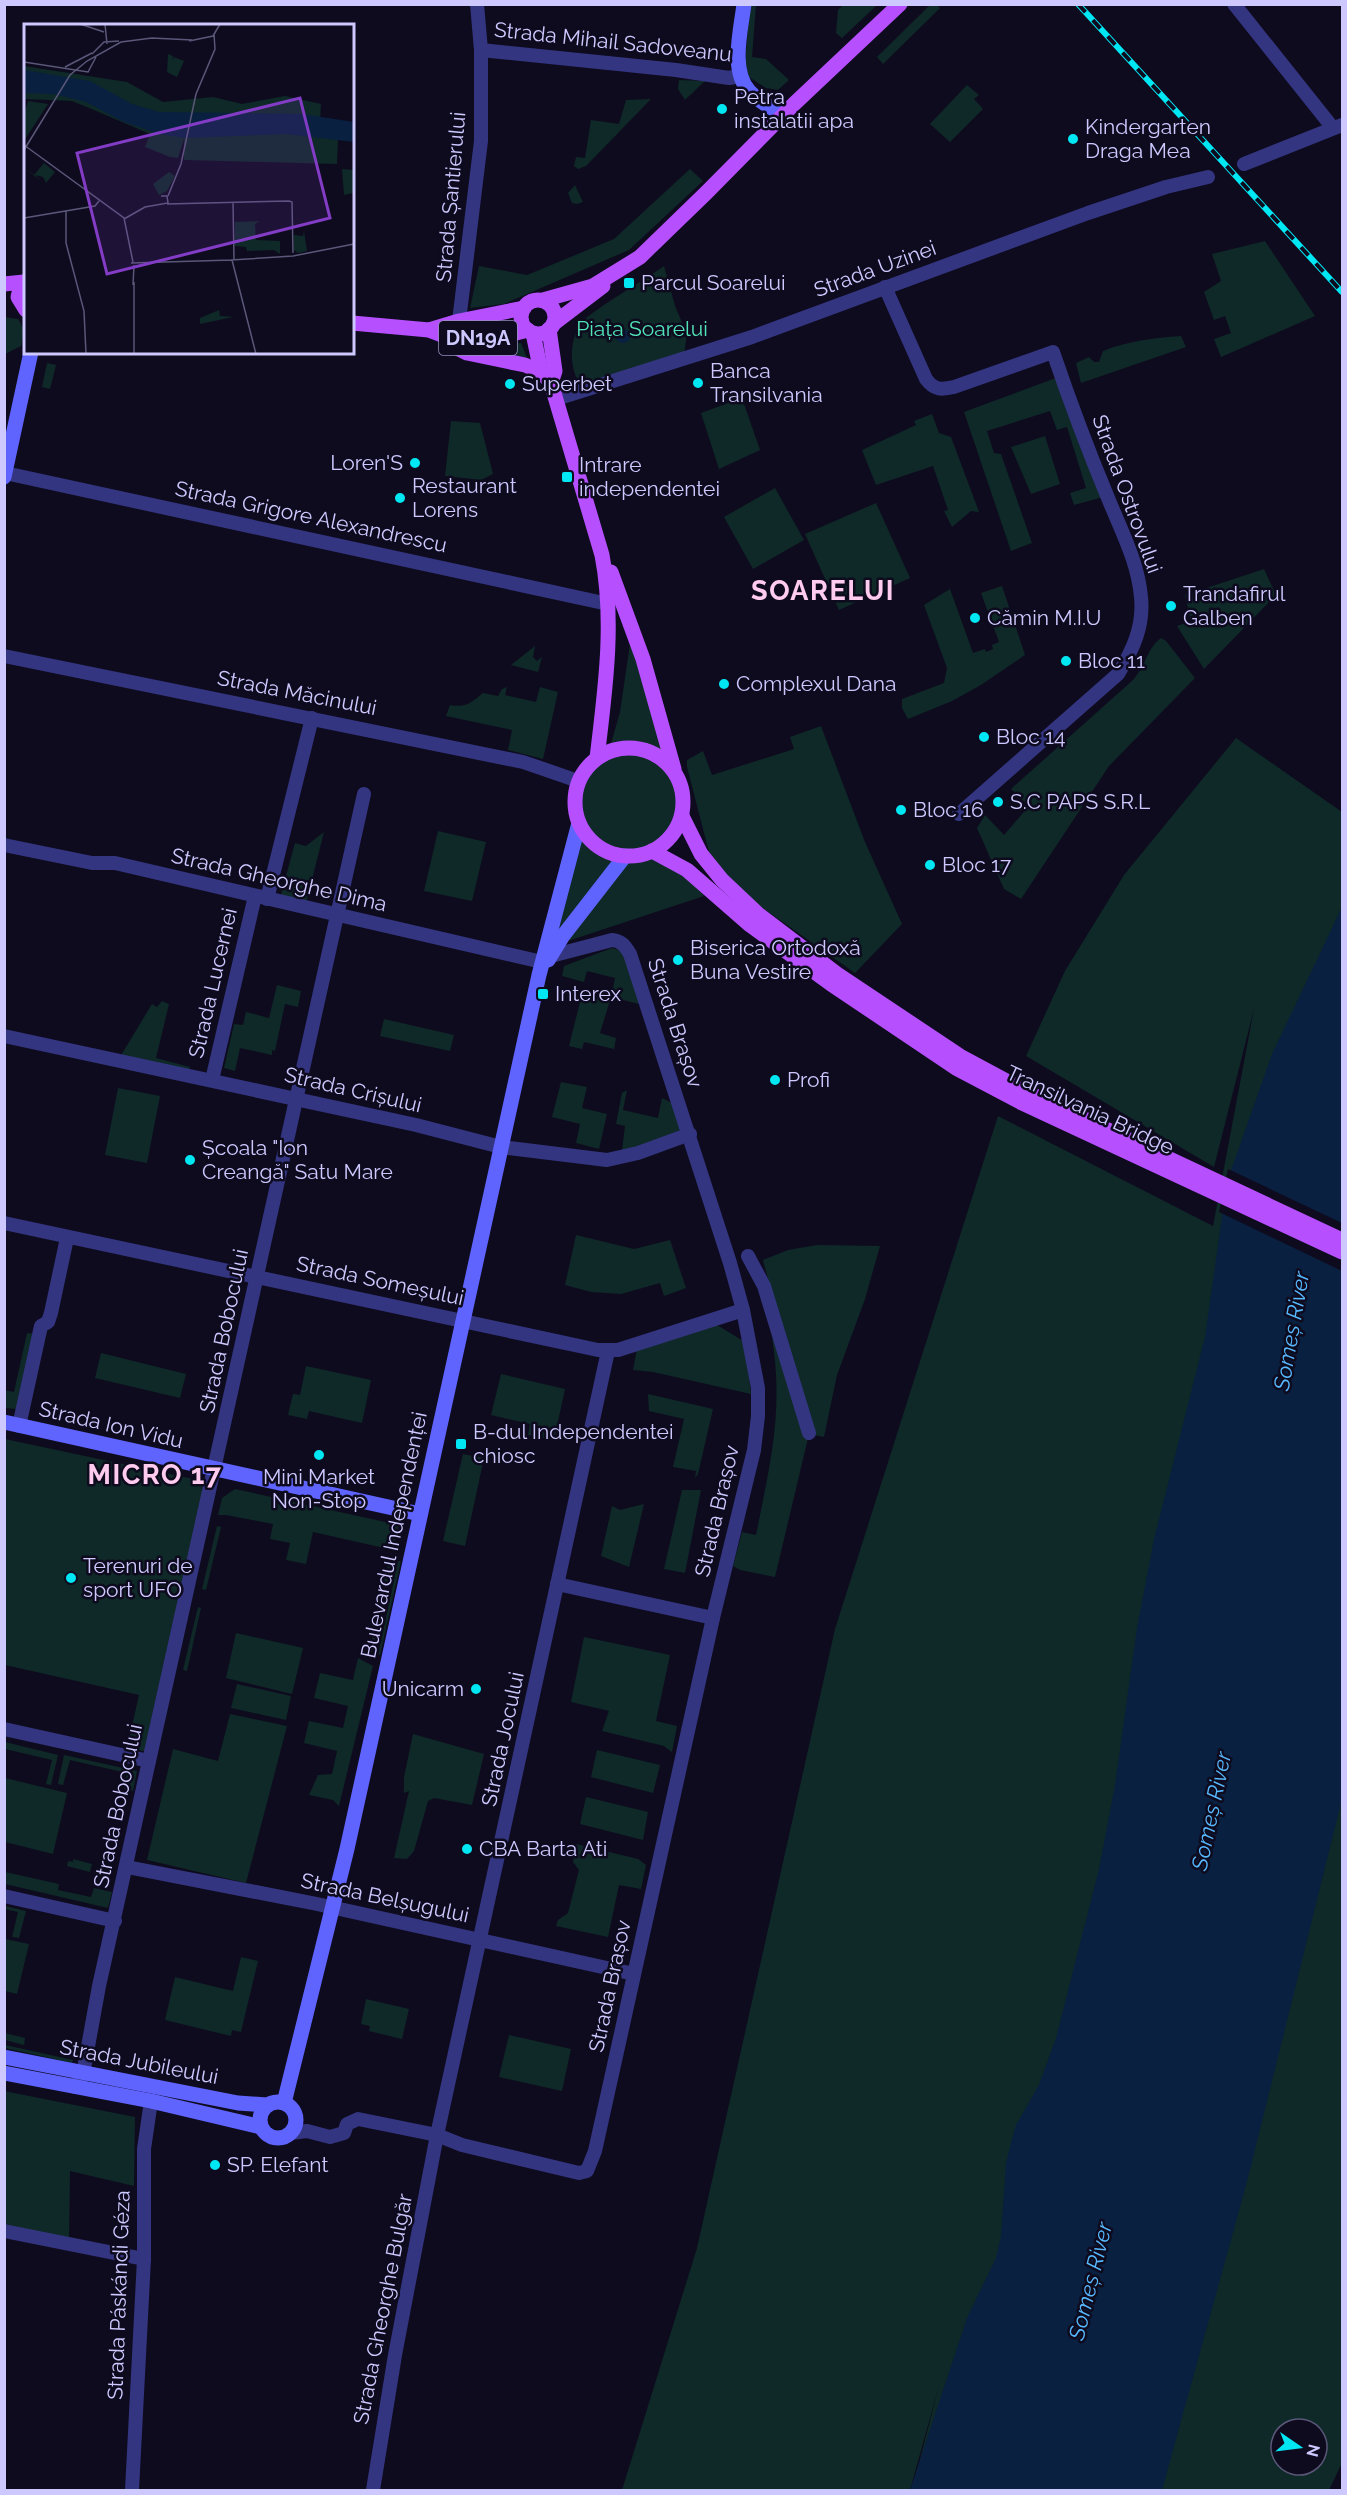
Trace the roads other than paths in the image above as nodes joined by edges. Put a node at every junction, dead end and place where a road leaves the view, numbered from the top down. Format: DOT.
graph roads {
  1 [pos="477,4"];
  2 [pos="744,4"];
  3 [pos="900,4"];
  4 [pos="1234,4"];
  5 [pos="481,50"];
  6 [pos="740,76"];
  7 [pos="783,116"];
  8 [pos="1338,126"];
  9 [pos="1244,164"];
  10 [pos="1208,177"];
  11 [pos="620,270"];
  12 [pos="24,282"];
  13 [pos="4,284"];
  14 [pos="24,284"];
  15 [pos="885,287"];
  16 [pos="4,298"];
  17 [pos="543,300"];
  18 [pos="524,308"];
  19 [pos="24,309"];
  20 [pos="459,321"];
  21 [pos="354,324"];
  22 [pos="551,327"];
  23 [pos="429,330"];
  24 [pos="530,332"];
  25 [pos="447,337"];
  26 [pos="28,357"];
  27 [pos="546,377"];
  28 [pos="556,399"];
  29 [pos="5,475"];
  30 [pos="588,510"];
  31 [pos="608,604"];
  32 [pos="4,656"];
  33 [pos="312,718"];
  34 [pos="597,758"];
  35 [pos="675,772"];
  36 [pos="578,781"];
  37 [pos="364,794"];
  38 [pos="959,814"];
  39 [pos="682,816"];
  40 [pos="579,823"];
  41 [pos="4,845"];
  42 [pos="652,851"];
  43 [pos="624,856"];
  44 [pos="261,898"];
  45 [pos="338,916"];
  46 [pos="544,964"];
  47 [pos="834,979"];
  48 [pos="4,1036"];
  49 [pos="212,1080"];
  50 [pos="296,1098"];
  51 [pos="690,1134"];
  52 [pos="501,1147"];
  53 [pos="4,1223"];
  54 [pos="67,1238"];
  55 [pos="1342,1240"];
  56 [pos="1342,1252"];
  57 [pos="748,1256"];
  58 [pos="257,1277"];
  59 [pos="743,1310"];
  60 [pos="462,1320"];
  61 [pos="608,1351"];
  62 [pos="12,1424"];
  63 [pos="809,1433"];
  64 [pos="215,1469"];
  65 [pos="420,1514"];
  66 [pos="558,1584"];
  67 [pos="713,1618"];
  68 [pos="4,1729"];
  69 [pos="149,1761"];
  70 [pos="127,1867"];
  71 [pos="4,1896"];
  72 [pos="334,1907"];
  73 [pos="115,1921"];
  74 [pos="481,1940"];
  75 [pos="634,1974"];
  76 [pos="4,2057"];
  77 [pos="4,2073"];
  78 [pos="79,2080"];
  79 [pos="151,2101"];
  80 [pos="284,2103"];
  81 [pos="267,2105"];
  82 [pos="261,2127"];
  83 [pos="298,2129"];
  84 [pos="437,2135"];
  85 [pos="4,2231"];
  86 [pos="144,2259"];
  87 [pos="132,2490"];
  88 [pos="373,2490"];
  1 -- 5 [label="street, Strada Șantierului"];
  2 -- 6 [label="street"];
  3 -- 7 [label="main road"];
  4 -- 8 [label="street"];
  5 -- 6 [label="street, Strada Mihail Sadoveanu"];
  5 -- 20 [label="street, Strada Șantierului"];
  6 -- 7 [label="street"];
  7 -- 11 [label="main road"];
  8 -- 9 [label="street"];
  10 -- 15 [label="street, Strada Uzinei"];
  11 -- 17 [label="main road"];
  11 -- 22 [label="main road"];
  12 -- 13 [label="main road"];
  14 -- 19 [label="main road"];
  15 -- 28 [label="street, Strada Uzinei"];
  15 -- 38 [label="street, Strada Ostrovului"];
  16 -- 19 [label="main road"];
  17 -- 18 [label="main road"];
  17 -- 22 [label="main road"];
  18 -- 20 [label="main road, DN19A"];
  18 -- 24 [label="main road"];
  20 -- 23 [label="main road, DN19A"];
  21 -- 23 [label="main road, DN19A"];
  22 -- 24 [label="main road"];
  22 -- 27 [label="main road"];
  23 -- 25 [label="main road, DN19A"];
  24 -- 25 [label="main road, DN19A"];
  24 -- 27 [label="main road"];
  25 -- 27 [label="main road"];
  26 -- 29 [label="street"];
  27 -- 28 [label="main road"];
  28 -- 30 [label="main road"];
  29 -- 31 [label="street, Strada Grigore Alexandrescu"];
  30 -- 31 [label="main road"];
  30 -- 35 [label="main road"];
  31 -- 34 [label="main road"];
  32 -- 33 [label="street, Strada Măcinului"];
  33 -- 36 [label="street, Strada Măcinului"];
  33 -- 44 [label="street, Strada Lucernei"];
  34 -- 35 [label="main road"];
  34 -- 36 [label="main road"];
  35 -- 39 [label="main road"];
  36 -- 40 [label="main road, Bulevardul Independenței"];
  37 -- 45 [label="street, Strada Bobocului"];
  39 -- 42 [label="main road"];
  39 -- 47 [label="main road"];
  40 -- 43 [label="main road"];
  40 -- 46 [label="street, Bulevardul Independenței"];
  41 -- 44 [label="street, Strada Gheorghe Dima"];
  42 -- 43 [label="main road"];
  42 -- 47 [label="main road"];
  43 -- 46 [label="street, Bulevardul Independenței"];
  44 -- 45 [label="street, Strada Gheorghe Dima"];
  44 -- 49 [label="street, Strada Lucernei"];
  45 -- 46 [label="street, Strada Gheorghe Dima"];
  45 -- 50 [label="street, Strada Bobocului"];
  46 -- 51 [label="street, Strada Brașov"];
  46 -- 52 [label="street, Bulevardul Independenței"];
  47 -- 55 [label="main road, Transilvania Bridge"];
  47 -- 56 [label="main road, Transilvania Bridge"];
  48 -- 49 [label="street, Strada Crișului"];
  49 -- 50 [label="street, Strada Crișului"];
  50 -- 52 [label="street, Strada Crișului"];
  50 -- 58 [label="street, Strada Bobocului"];
  51 -- 52 [label="street, Strada Crișului"];
  51 -- 59 [label="street, Strada Brașov"];
  52 -- 60 [label="street, Bulevardul Independenței"];
  53 -- 54 [label="street, Strada Someșului"];
  54 -- 58 [label="street, Strada Someșului"];
  54 -- 62 [label="street"];
  57 -- 63 [label="street"];
  58 -- 60 [label="street, Strada Someșului"];
  58 -- 64 [label="street, Strada Bobocului"];
  59 -- 61 [label="street, Strada Someșului"];
  59 -- 67 [label="street, Strada Brașov"];
  60 -- 61 [label="street, Strada Someșului"];
  60 -- 65 [label="street, Bulevardul Independenței"];
  61 -- 66 [label="street, Strada Jocului"];
  62 -- 64 [label="street, Strada Ion Vidu"];
  64 -- 65 [label="street, Strada Ion Vidu"];
  64 -- 69 [label="street, Strada Bobocului"];
  65 -- 72 [label="street, Bulevardul Independenței"];
  66 -- 67 [label="street"];
  66 -- 74 [label="street, Strada Jocului"];
  67 -- 75 [label="street, Strada Brașov"];
  68 -- 69 [label="street"];
  69 -- 70 [label="street, Strada Bobocului"];
  70 -- 72 [label="street, Strada Belșugului"];
  70 -- 73 [label="street, Strada Bobocului"];
  71 -- 73 [label="street"];
  72 -- 74 [label="street, Strada Belșugului"];
  72 -- 80 [label="street, Bulevardul Independenței"];
  73 -- 78 [label="street, Strada Bobocului"];
  74 -- 75 [label="street, Strada Belșugului"];
  74 -- 84 [label="street, Strada Jocului"];
  75 -- 84 [label="street, Strada Brașov"];
  76 -- 78 [label="street, Strada Jubileului"];
  77 -- 78 [label="street, Strada Jubileului"];
  78 -- 79 [label="street, Strada Jubileului"];
  78 -- 81 [label="street, Strada Jubileului"];
  79 -- 82 [label="street, Strada Jubileului"];
  79 -- 86 [label="street, Strada Páskándi Géza"];
  80 -- 81 [label="street"];
  80 -- 83 [label="street"];
  81 -- 82 [label="street"];
  82 -- 83 [label="street"];
  83 -- 84 [label="street"];
  84 -- 88 [label="street, Strada Gheorghe Bulgăr"];
  85 -- 86 [label="street"];
  86 -- 87 [label="street, Strada Páskándi Géza"];
}
